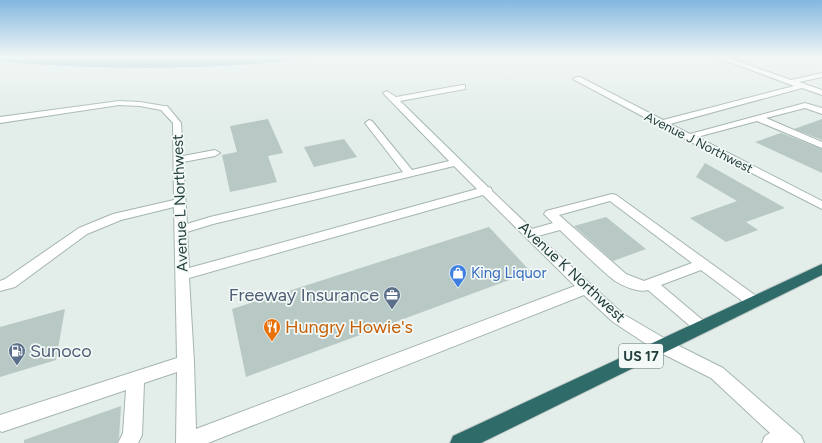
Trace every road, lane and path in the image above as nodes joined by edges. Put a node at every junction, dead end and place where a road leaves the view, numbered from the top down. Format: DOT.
graph roads {
  1 [pos="577,78"];
  2 [pos="779,78"];
  3 [pos="810,78"];
  4 [pos="791,82"];
  5 [pos="802,86"];
  6 [pos="462,87"];
  7 [pos="822,93"];
  8 [pos="822,100"];
  9 [pos="805,105"];
  10 [pos="822,111"];
  11 [pos="757,118"];
  12 [pos="0,120"];
  13 [pos="369,123"];
  14 [pos="662,123"];
  15 [pos="688,137"];
  16 [pos="822,145"];
  17 [pos="215,153"];
  18 [pos="178,160"];
  19 [pos="457,162"];
  20 [pos="409,173"];
  21 [pos="487,190"];
  22 [pos="179,202"];
  23 [pos="822,206"];
  24 [pos="562,225"];
  25 [pos="181,230"];
  26 [pos="530,234"];
  27 [pos="703,264"];
  28 [pos="822,269"];
  29 [pos="183,276"];
  30 [pos="650,284"];
  31 [pos="0,286"];
  32 [pos="586,288"];
  33 [pos="754,302"];
  34 [pos="701,327"];
  35 [pos="663,346"];
  36 [pos="186,362"];
  37 [pos="136,379"];
  38 [pos="2,423"];
  39 [pos="784,440"];
  40 [pos="128,443"];
  41 [pos="186,443"];
  42 [pos="460,443"];
  1 -- 14 [label="street, Avenue J Northwest"];
  2 -- 4 [label="street"];
  3 -- 4 [label="street"];
  4 -- 5 [label="street"];
  5 -- 7 [label="street"];
  5 -- 14 [label="street"];
  6 -- 19 [label="street, Avenue K Northwest"];
  8 -- 9 [label="street"];
  9 -- 10 [label="street"];
  9 -- 11 [label="street"];
  11 -- 15 [label="street"];
  11 -- 16 [label="street"];
  12 -- 18 [label="street, Avenue L Northwest"];
  13 -- 20 [label="street"];
  14 -- 15 [label="street, Avenue J Northwest"];
  15 -- 23 [label="street, Avenue J Northwest"];
  17 -- 18 [label="street"];
  18 -- 22 [label="street, Avenue L Northwest"];
  19 -- 20 [label="street"];
  19 -- 21 [label="street, Avenue K Northwest"];
  20 -- 25 [label="street"];
  21 -- 26 [label="street, Avenue K Northwest"];
  21 -- 29 [label="street"];
  22 -- 25 [label="street, Avenue L Northwest"];
  22 -- 31 [label="street"];
  24 -- 26 [label="street"];
  24 -- 27 [label="street"];
  24 -- 30 [label="street"];
  25 -- 29 [label="street, Avenue L Northwest"];
  26 -- 32 [label="street, Avenue K Northwest"];
  27 -- 30 [label="street"];
  27 -- 33 [label="street"];
  28 -- 33 [label="highway, US 17"];
  29 -- 36 [label="street, Avenue L Northwest"];
  30 -- 34 [label="street"];
  32 -- 35 [label="street, Avenue K Northwest"];
  32 -- 41 [label="street"];
  33 -- 34 [label="highway, US 17"];
  34 -- 35 [label="highway, US 17"];
  35 -- 39 [label="street, Avenue K Northwest"];
  35 -- 42 [label="highway, US 17"];
  36 -- 37 [label="street"];
  36 -- 41 [label="street, Avenue L Northwest"];
  37 -- 38 [label="street"];
  37 -- 40 [label="street"];
}
